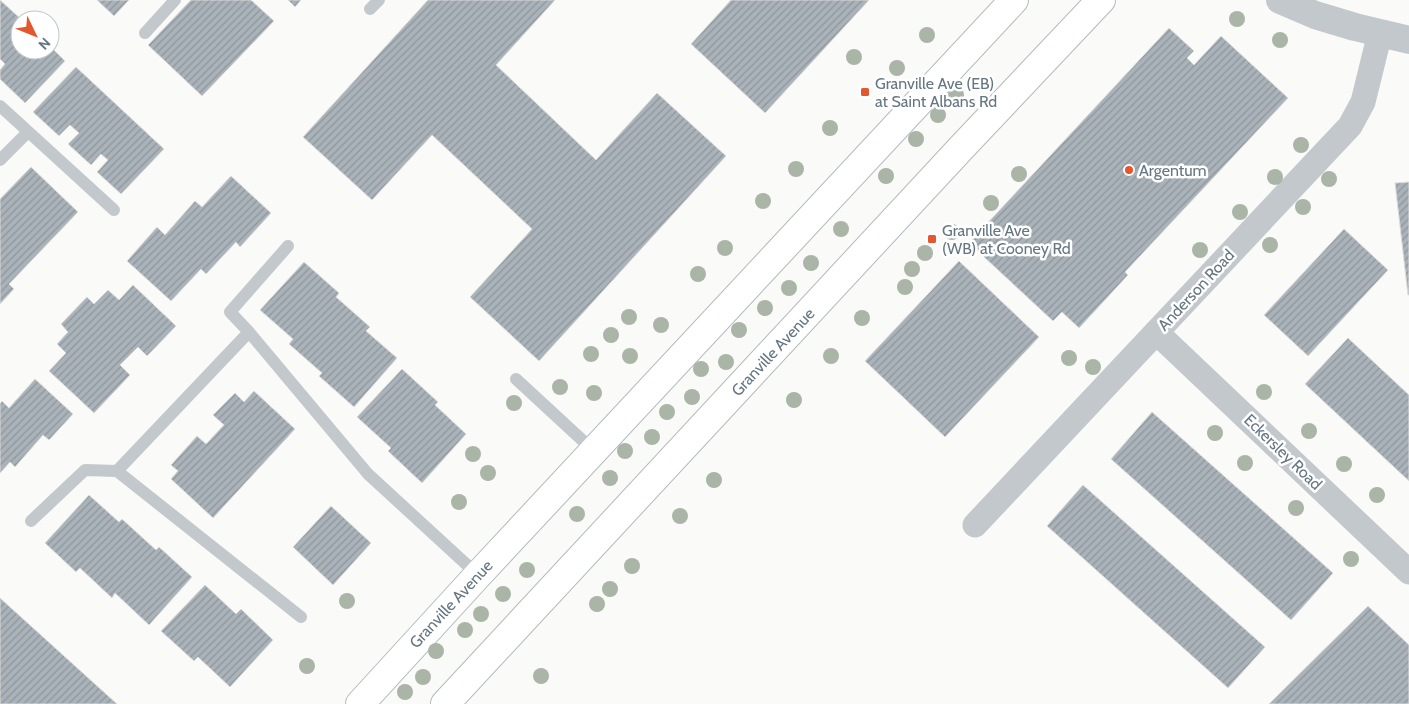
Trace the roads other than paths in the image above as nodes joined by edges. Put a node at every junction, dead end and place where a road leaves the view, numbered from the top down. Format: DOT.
graph roads {
  1 [pos="175,0"];
  2 [pos="1014,0"];
  3 [pos="1101,0"];
  4 [pos="1280,0"];
  5 [pos="144,33"];
  6 [pos="1380,33"];
  7 [pos="1409,40"];
  8 [pos="0,106"];
  9 [pos="28,132"];
  10 [pos="0,160"];
  11 [pos="114,210"];
  12 [pos="288,246"];
  13 [pos="249,332"];
  14 [pos="1156,332"];
  15 [pos="516,379"];
  16 [pos="594,451"];
  17 [pos="117,471"];
  18 [pos="31,521"];
  19 [pos="974,525"];
  20 [pos="1409,572"];
  21 [pos="478,575"];
  22 [pos="301,617"];
  23 [pos="360,704"];
  24 [pos="445,704"];
  1 -- 5 [label="lane"];
  2 -- 16 [label="main road, Granville Avenue"];
  3 -- 24 [label="main road, Granville Avenue"];
  4 -- 6 [label="street"];
  6 -- 7 [label="street"];
  6 -- 14 [label="street, Anderson Road"];
  8 -- 9 [label="lane"];
  9 -- 10 [label="lane"];
  9 -- 11 [label="lane"];
  12 -- 13 [label="lane"];
  13 -- 17 [label="lane"];
  13 -- 21 [label="lane"];
  14 -- 19 [label="street, Anderson Road"];
  14 -- 20 [label="street, Eckersley Road"];
  15 -- 16 [label="lane"];
  16 -- 21 [label="main road, Granville Avenue"];
  17 -- 18 [label="lane"];
  17 -- 22 [label="lane"];
  21 -- 23 [label="main road, Granville Avenue"];
}
